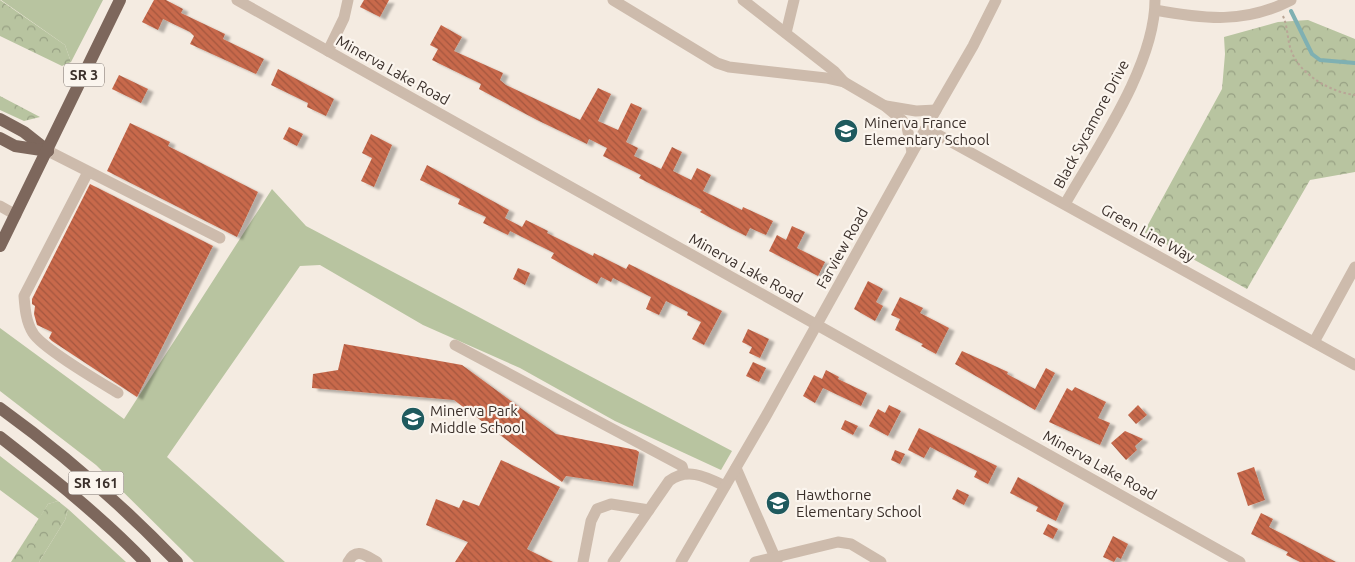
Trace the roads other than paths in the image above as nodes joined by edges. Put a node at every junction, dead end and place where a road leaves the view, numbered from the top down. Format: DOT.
graph roads {
  1 [pos="120,0"];
  2 [pos="237,0"];
  3 [pos="348,0"];
  4 [pos="613,0"];
  5 [pos="743,0"];
  6 [pos="794,0"];
  7 [pos="996,0"];
  8 [pos="1290,0"];
  9 [pos="1155,5"];
  10 [pos="786,33"];
  11 [pos="328,51"];
  12 [pos="844,82"];
  13 [pos="885,106"];
  14 [pos="936,110"];
  15 [pos="0,120"];
  16 [pos="926,128"];
  17 [pos="0,138"];
  18 [pos="48,151"];
  19 [pos="912,152"];
  20 [pos="88,172"];
  21 [pos="1065,204"];
  22 [pos="0,206"];
  23 [pos="16,214"];
  24 [pos="220,238"];
  25 [pos="0,246"];
  26 [pos="1355,267"];
  27 [pos="816,325"];
  28 [pos="1314,342"];
  29 [pos="455,344"];
  30 [pos="1355,365"];
  31 [pos="118,393"];
  32 [pos="0,408"];
  33 [pos="0,437"];
  34 [pos="736,468"];
  35 [pos="684,473"];
  36 [pos="725,486"];
  37 [pos="649,510"];
  38 [pos="775,561"];
  39 [pos="145,562"];
  40 [pos="177,562"];
  41 [pos="348,562"];
  42 [pos="377,562"];
  43 [pos="583,562"];
  44 [pos="613,562"];
  45 [pos="681,562"];
  46 [pos="755,562"];
  47 [pos="881,562"];
  48 [pos="1240,562"];
  1 -- 18 [label="main road, SR 3"];
  2 -- 11 [label="street, Minerva Lake Road"];
  3 -- 11 [label="street"];
  4 -- 12 [label="street"];
  5 -- 10 [label="street"];
  6 -- 10 [label="street"];
  7 -- 14 [label="street, Farview Road"];
  8 -- 9 [label="street"];
  9 -- 21 [label="street, Black Sycamore Drive"];
  10 -- 12 [label="street"];
  11 -- 27 [label="street, Minerva Lake Road"];
  12 -- 13 [label="street"];
  13 -- 14 [label="street"];
  13 -- 19 [label="street"];
  14 -- 16 [label="street, Farview Road"];
  15 -- 18 [label="main road"];
  16 -- 19 [label="street, Farview Road"];
  16 -- 21 [label="street, Green Line Way"];
  17 -- 18 [label="main road"];
  18 -- 20 [label="street"];
  18 -- 23 [label="main road, SR 3"];
  19 -- 27 [label="street, Farview Road"];
  20 -- 24 [label="street"];
  20 -- 31 [label="street"];
  21 -- 28 [label="street, Green Line Way"];
  22 -- 23 [label="street"];
  23 -- 25 [label="main road, SR 3"];
  26 -- 28 [label="street"];
  27 -- 34 [label="street, Farview Road"];
  27 -- 48 [label="street, Minerva Lake Road"];
  28 -- 30 [label="street, Green Line Way"];
  29 -- 35 [label="street"];
  32 -- 40 [label="main road, SR 161"];
  33 -- 39 [label="main road, SR 161"];
  34 -- 36 [label="street, Farview Road"];
  34 -- 38 [label="street"];
  35 -- 36 [label="street"];
  35 -- 37 [label="street"];
  36 -- 45 [label="street, Farview Road"];
  37 -- 43 [label="street"];
  37 -- 44 [label="street"];
  38 -- 46 [label="street"];
  38 -- 47 [label="street"];
  41 -- 42 [label="street"];
}
